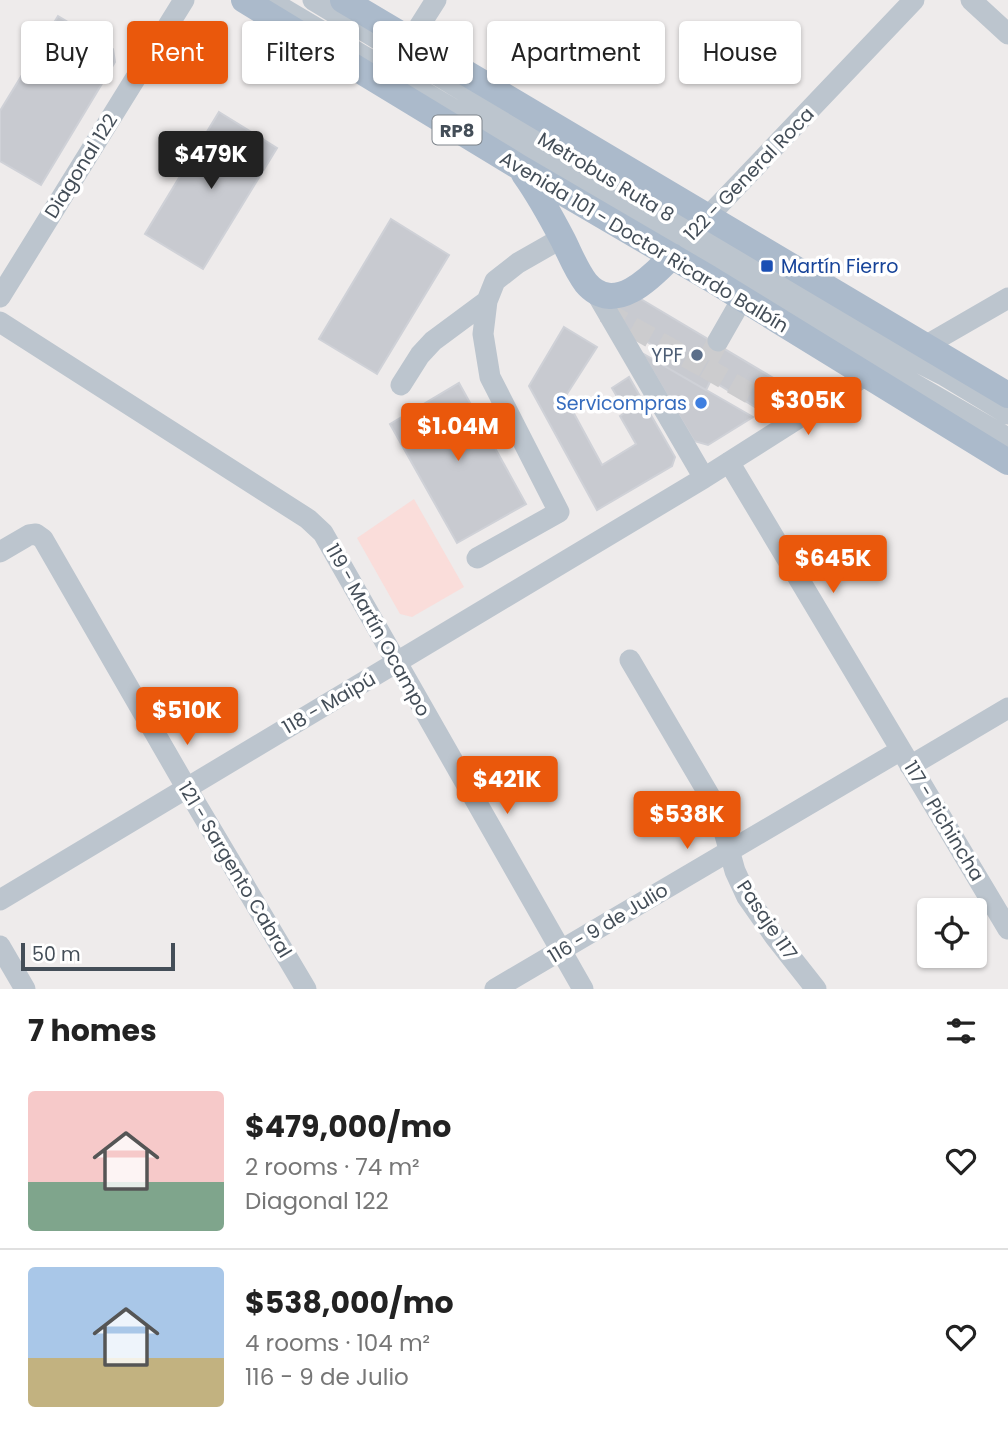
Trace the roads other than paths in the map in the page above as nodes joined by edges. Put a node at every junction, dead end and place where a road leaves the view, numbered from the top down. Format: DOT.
graph roads {
  1 [pos="184,0"];
  2 [pos="244,0"];
  3 [pos="269,0"];
  4 [pos="313,0"];
  5 [pos="343,0"];
  6 [pos="914,0"];
  7 [pos="971,0"];
  8 [pos="430,3"];
  9 [pos="377,21"];
  10 [pos="421,21"];
  11 [pos="1008,34"];
  12 [pos="471,84"];
  13 [pos="519,167"];
  14 [pos="562,237"];
  15 [pos="690,237"];
  16 [pos="595,292"];
  17 [pos="0,297"];
  18 [pos="1008,298"];
  19 [pos="742,299"];
  20 [pos="487,301"];
  21 [pos="0,322"];
  22 [pos="718,341"];
  23 [pos="915,351"];
  24 [pos="874,371"];
  25 [pos="401,385"];
  26 [pos="1008,395"];
  27 [pos="767,403"];
  28 [pos="1008,414"];
  29 [pos="787,425"];
  30 [pos="1008,438"];
  31 [pos="729,462"];
  32 [pos="1008,462"];
  33 [pos="704,478"];
  34 [pos="0,552"];
  35 [pos="477,558"];
  36 [pos="630,660"];
  37 [pos="396,664"];
  38 [pos="1008,708"];
  39 [pos="905,758"];
  40 [pos="186,788"];
  41 [pos="731,849"];
  42 [pos="0,900"];
  43 [pos="1008,929"];
  44 [pos="0,946"];
  45 [pos="560,951"];
  46 [pos="25,989"];
  47 [pos="306,989"];
  48 [pos="495,989"];
  49 [pos="583,989"];
  50 [pos="817,989"];
  1 -- 17 [label="street, Diagonal 122"];
  2 -- 13 [label="main road, Avenida 101 - Doctor Ricardo Balbín / RP8"];
  3 -- 15 [label="street, Metrobus Ruta 8"];
  4 -- 15 [label="street, Metrobus Ruta 8"];
  5 -- 9 [label="main road, Avenida 101 - Doctor Ricardo Balbín / RP8"];
  6 -- 15 [label="street, 122 - General Roca"];
  7 -- 11 [label="street"];
  8 -- 10 [label="street"];
  12 -- 15 [label="main road, Avenida 101 - Doctor Ricardo Balbín / RP8"];
  13 -- 14 [label="main road"];
  13 -- 15 [label="main road, Avenida 101 - Doctor Ricardo Balbín / RP8"];
  14 -- 16 [label="main road"];
  14 -- 20 [label="street"];
  15 -- 16 [label="main road"];
  15 -- 19 [label="main road, Avenida 101 - Doctor Ricardo Balbín / RP8"];
  15 -- 23 [label="main road, Avenida 101 - Doctor Ricardo Balbín / RP8"];
  15 -- 24 [label="street, Metrobus Ruta 8"];
  16 -- 33 [label="street"];
  18 -- 23 [label="street, 118 - Maipú"];
  19 -- 22 [label="street"];
  19 -- 24 [label="main road, Avenida 101 - Doctor Ricardo Balbín / RP8"];
  20 -- 25 [label="street"];
  20 -- 35 [label="street"];
  21 -- 37 [label="street, 119 - Martín Ocampo"];
  23 -- 24 [label="street, 118 - Maipú"];
  23 -- 26 [label="main road, Avenida 101 - Doctor Ricardo Balbín / RP8"];
  23 -- 28 [label="street"];
  24 -- 29 [label="street, 118 - Maipú"];
  24 -- 30 [label="street, Metrobus Ruta 8"];
  24 -- 32 [label="main road, Avenida 101 - Doctor Ricardo Balbín / RP8"];
  27 -- 29 [label="street"];
  29 -- 31 [label="street, 118 - Maipú"];
  31 -- 33 [label="street, 118 - Maipú"];
  31 -- 39 [label="street, 117 - Pichincha"];
  33 -- 37 [label="street, 118 - Maipú"];
  34 -- 40 [label="street, 121 - Sargento Cabral"];
  36 -- 41 [label="street, Pasaje 117"];
  37 -- 40 [label="street, 118 - Maipú"];
  37 -- 45 [label="street, 119 - Martín Ocampo"];
  38 -- 39 [label="street, 116 - 9 de Julio"];
  39 -- 41 [label="street, 116 - 9 de Julio"];
  39 -- 43 [label="street, 117 - Pichincha"];
  40 -- 42 [label="street, 118 - Maipú"];
  40 -- 47 [label="street, 121 - Sargento Cabral"];
  41 -- 45 [label="street, 116 - 9 de Julio"];
  41 -- 50 [label="street, Pasaje 117"];
  44 -- 46 [label="street"];
  45 -- 48 [label="street, 116 - 9 de Julio"];
  45 -- 49 [label="street, 119 - Martín Ocampo"];
}
